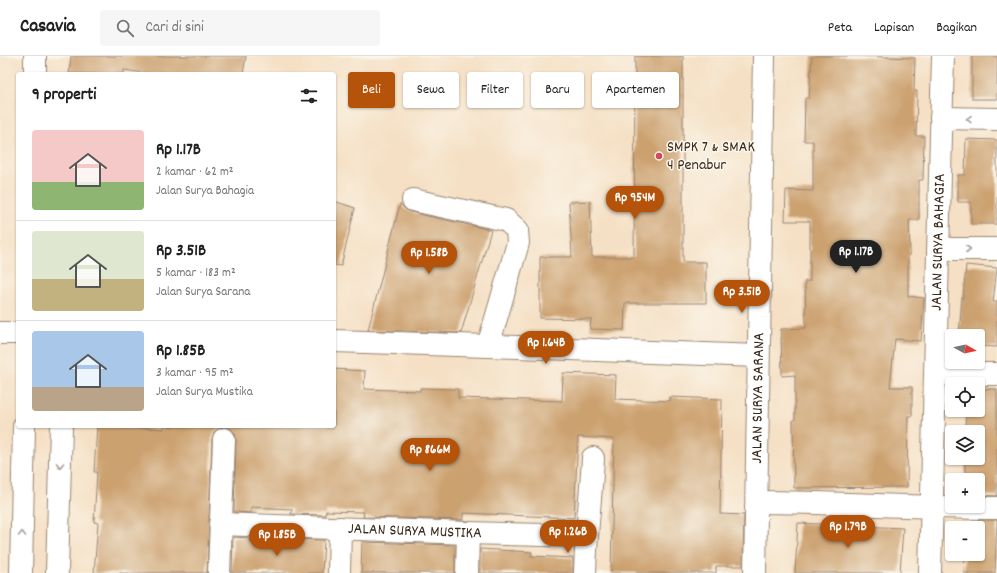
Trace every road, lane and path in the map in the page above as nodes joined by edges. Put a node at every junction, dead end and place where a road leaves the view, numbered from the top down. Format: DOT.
graph roads {
  1 [pos="36,56"];
  2 [pos="764,56"];
  3 [pos="943,56"];
  4 [pos="35,72"];
  5 [pos="941,118"];
  6 [pos="997,120"];
  7 [pos="413,200"];
  8 [pos="938,249"];
  9 [pos="997,249"];
  10 [pos="0,333"];
  11 [pos="16,333"];
  12 [pos="336,341"];
  13 [pos="488,346"];
  14 [pos="758,356"];
  15 [pos="935,374"];
  16 [pos="997,374"];
  17 [pos="24,428"];
  18 [pos="61,428"];
  19 [pos="224,439"];
  20 [pos="592,458"];
  21 [pos="757,502"];
  22 [pos="932,508"];
  23 [pos="997,508"];
  24 [pos="220,524"];
  25 [pos="340,528"];
  26 [pos="468,533"];
  27 [pos="586,536"];
  28 [pos="21,573"];
  29 [pos="57,573"];
  30 [pos="219,573"];
  31 [pos="339,573"];
  32 [pos="467,573"];
  33 [pos="585,573"];
  34 [pos="755,573"];
  35 [pos="930,573"];
  1 -- 4 [label="street"];
  2 -- 14 [label="street, JALAN SURYA SARANA"];
  3 -- 5 [label="street, JALAN SURYA BAHAGIA"];
  6 -- 5 [label="street, one-way"];
  5 -- 8 [label="street, JALAN SURYA BAHAGIA"];
  7 -- 13 [label="street"];
  8 -- 9 [label="street, one-way"];
  8 -- 15 [label="street, JALAN SURYA BAHAGIA"];
  10 -- 11 [label="street"];
  12 -- 13 [label="street"];
  13 -- 14 [label="street"];
  14 -- 21 [label="street, JALAN SURYA SARANA"];
  15 -- 16 [label="street"];
  15 -- 22 [label="street, JALAN SURYA BAHAGIA"];
  28 -- 17 [label="street, one-way"];
  18 -- 29 [label="street, one-way"];
  19 -- 24 [label="street"];
  20 -- 27 [label="street"];
  21 -- 22 [label="street"];
  21 -- 34 [label="street, JALAN SURYA SARANA"];
  22 -- 23 [label="street"];
  22 -- 35 [label="street, JALAN SURYA BAHAGIA"];
  24 -- 25 [label="street, JALAN SURYA MUSTIKA"];
  24 -- 30 [label="street"];
  25 -- 26 [label="street, JALAN SURYA MUSTIKA"];
  25 -- 31 [label="street"];
  26 -- 27 [label="street, JALAN SURYA MUSTIKA"];
  26 -- 32 [label="street"];
  27 -- 33 [label="street"];
}
